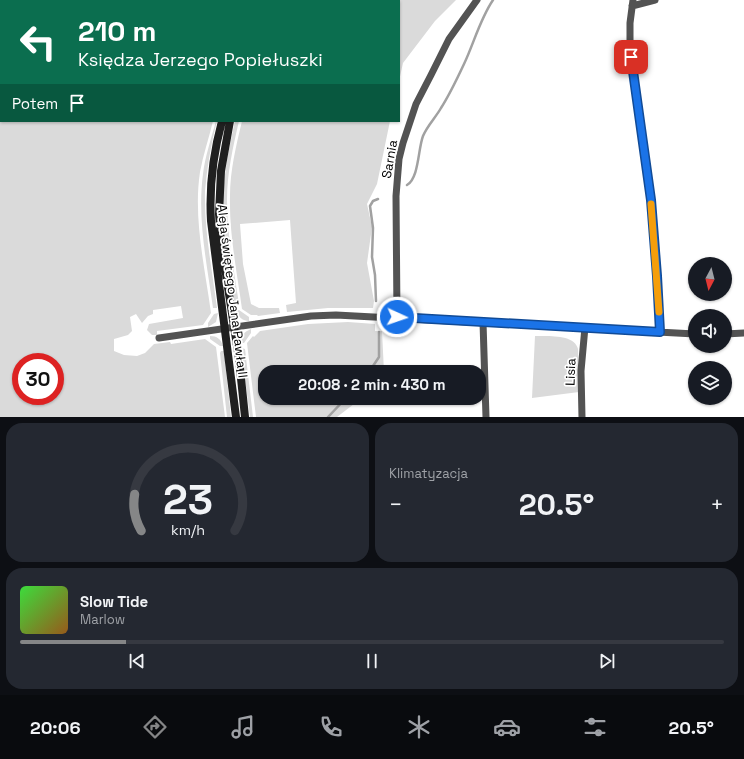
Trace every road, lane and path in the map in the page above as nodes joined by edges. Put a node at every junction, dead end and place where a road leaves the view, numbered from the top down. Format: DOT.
graph roads {
  1 [pos="477,0"];
  2 [pos="655,0"];
  3 [pos="632,3"];
  4 [pos="222,122"];
  5 [pos="230,122"];
  6 [pos="397,317"];
  7 [pos="483,322"];
  8 [pos="234,327"];
  9 [pos="224,328"];
  10 [pos="585,328"];
  11 [pos="660,332"];
  12 [pos="744,333"];
  13 [pos="688,334"];
  14 [pos="732,334"];
  15 [pos="158,338"];
  16 [pos="236,417"];
  17 [pos="245,417"];
  18 [pos="486,417"];
  19 [pos="582,417"];
  1 -- 6 [label="street, Sarnia"];
  2 -- 3 [label="street"];
  3 -- 11 [label="street"];
  4 -- 9 [label="main road, Aleja świętego Jana Pawła II"];
  5 -- 8 [label="main road, Aleja świętego Jana Pawła II"];
  6 -- 7 [label="street"];
  6 -- 8 [label="street"];
  7 -- 10 [label="street"];
  7 -- 18 [label="street"];
  8 -- 9 [label="street"];
  8 -- 17 [label="main road, Aleja świętego Jana Pawła II"];
  9 -- 15 [label="street"];
  9 -- 16 [label="main road, Aleja świętego Jana Pawła II"];
  10 -- 11 [label="street"];
  10 -- 19 [label="street, Lisia"];
  11 -- 13 [label="street"];
  12 -- 14 [label="street"];
}
